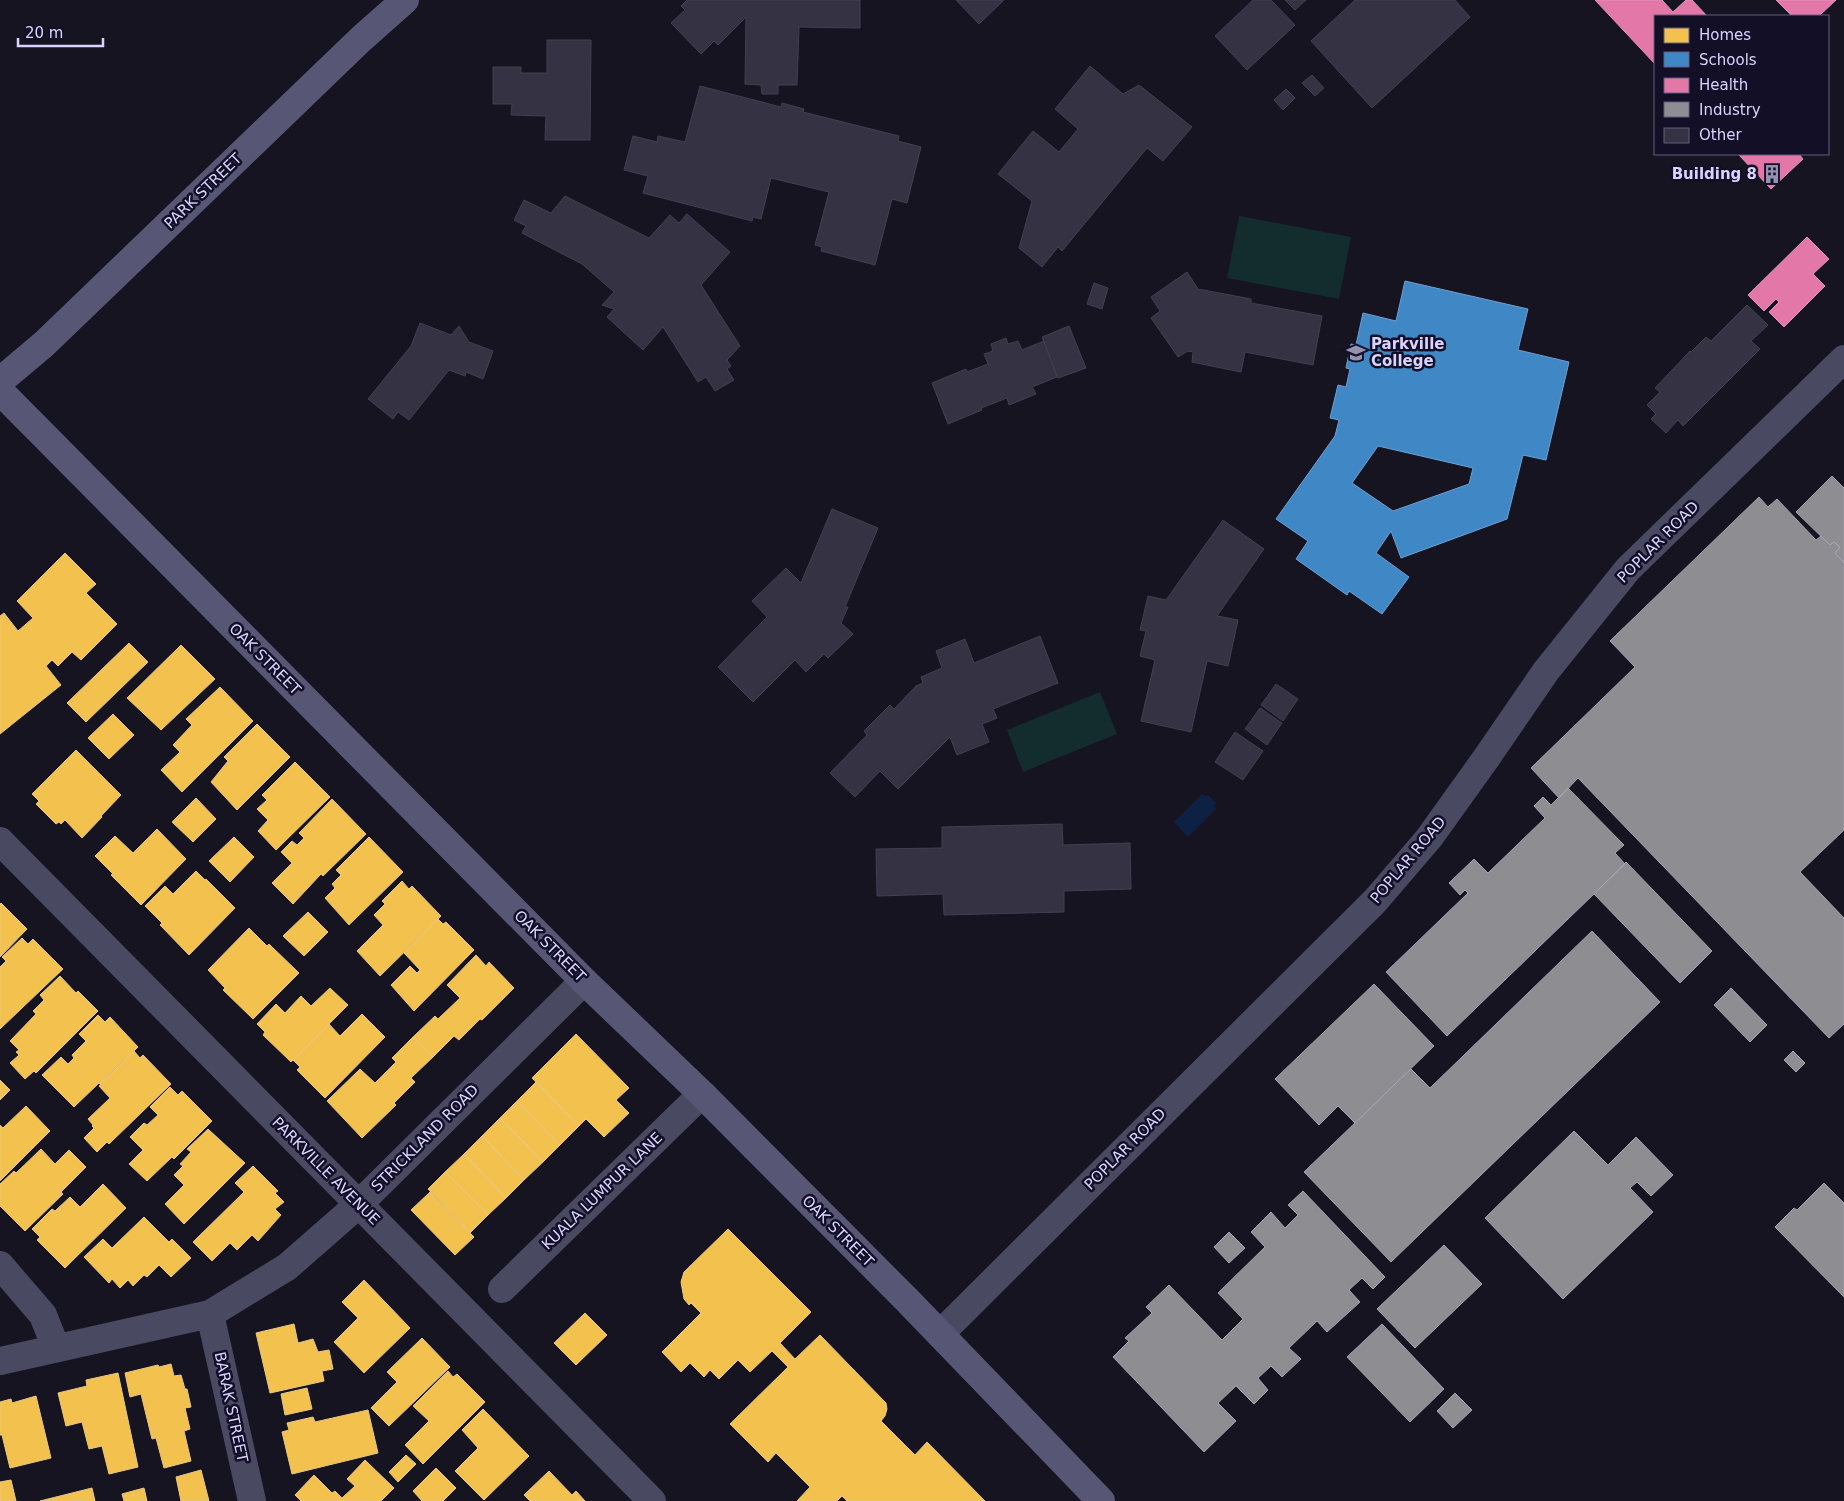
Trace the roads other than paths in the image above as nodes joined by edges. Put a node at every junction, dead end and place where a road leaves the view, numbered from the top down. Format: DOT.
graph roads {
  1 [pos="405,0"];
  2 [pos="1844,359"];
  3 [pos="0,381"];
  4 [pos="0,391"];
  5 [pos="0,841"];
  6 [pos="584,981"];
  7 [pos="702,1094"];
  8 [pos="359,1204"];
  9 [pos="0,1264"];
  10 [pos="502,1289"];
  11 [pos="210,1314"];
  12 [pos="940,1334"];
  13 [pos="56,1348"];
  14 [pos="0,1361"];
  15 [pos="252,1501"];
  16 [pos="652,1501"];
  17 [pos="1101,1501"];
  1 -- 3 [label="street, PARK STREET"];
  2 -- 12 [label="street, POPLAR ROAD"];
  4 -- 6 [label="street, OAK STREET"];
  5 -- 8 [label="street, PARKVILLE AVENUE"];
  6 -- 7 [label="street, OAK STREET"];
  6 -- 8 [label="street, STRICKLAND ROAD"];
  7 -- 10 [label="street, KUALA LUMPUR LANE"];
  7 -- 12 [label="street, OAK STREET"];
  8 -- 11 [label="street, STRICKLAND ROAD"];
  8 -- 16 [label="street, PARKVILLE AVENUE"];
  9 -- 13 [label="street"];
  11 -- 13 [label="street, STRICKLAND ROAD"];
  11 -- 15 [label="street, BARAK STREET"];
  12 -- 17 [label="street, OAK STREET"];
  13 -- 14 [label="street, STRICKLAND ROAD"];
}
